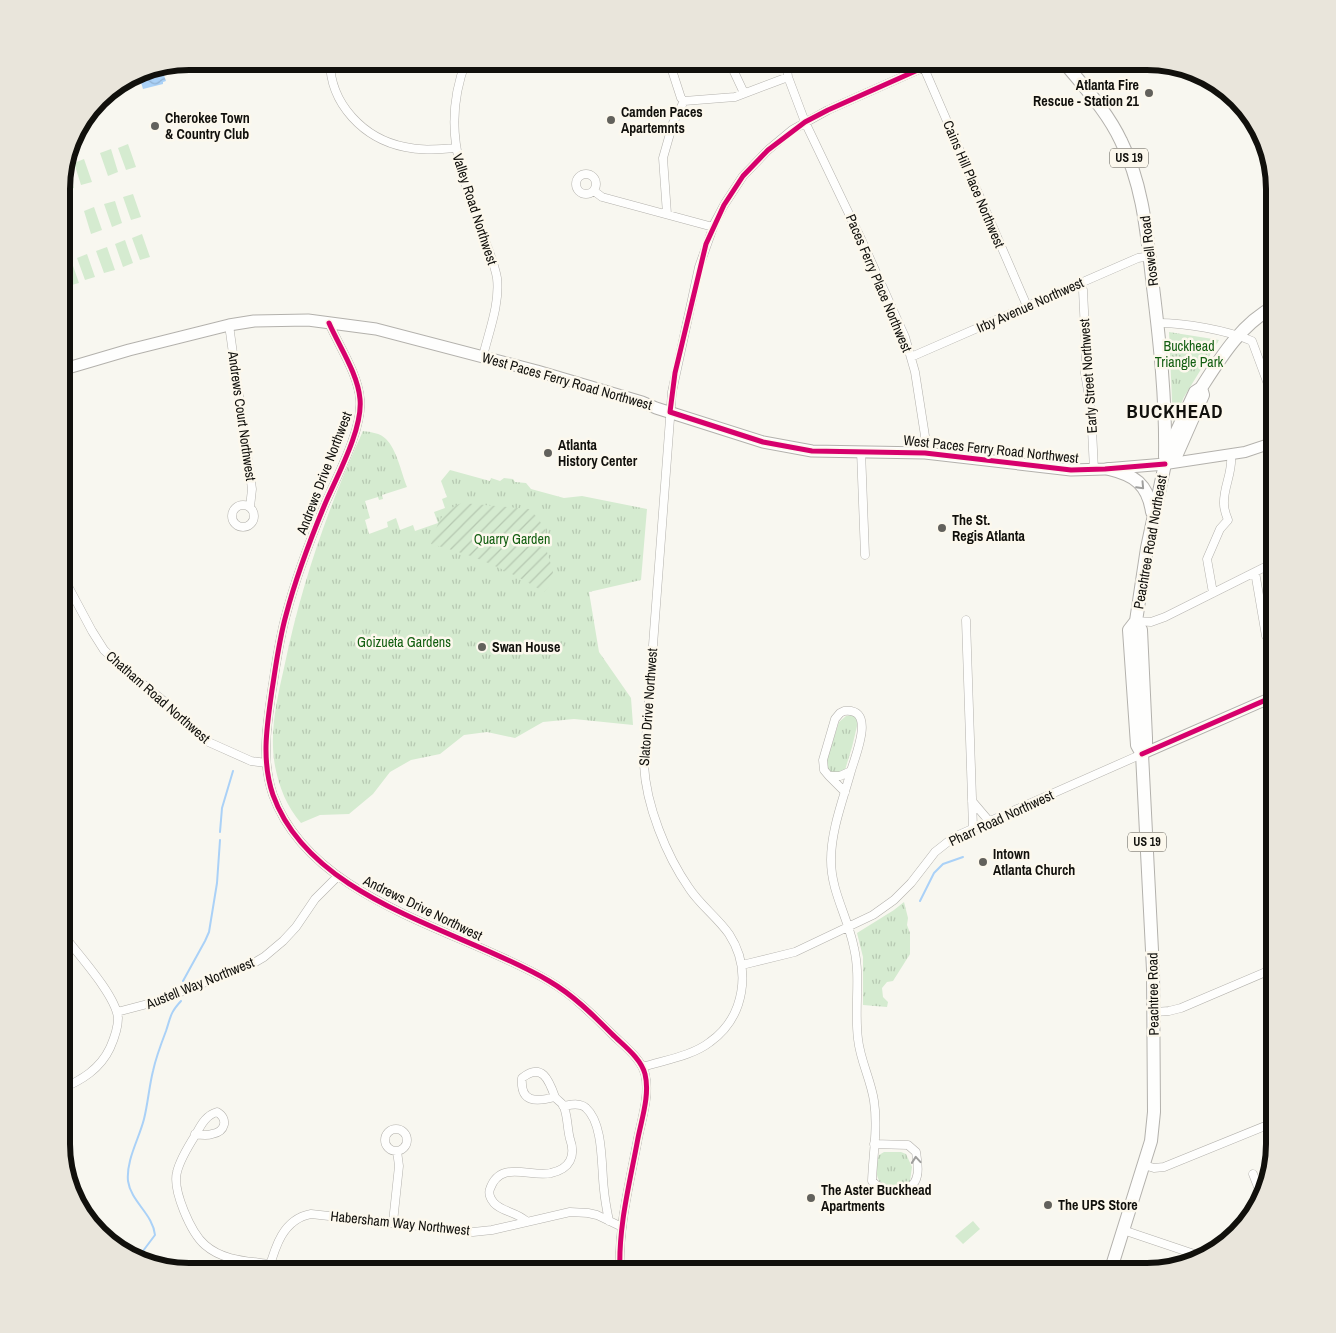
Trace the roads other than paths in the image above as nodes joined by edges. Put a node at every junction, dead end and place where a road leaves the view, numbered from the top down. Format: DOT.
graph roads {
  1 [pos="331,70"];
  2 [pos="463,70"];
  3 [pos="673,70"];
  4 [pos="732,70"];
  5 [pos="787,70"];
  6 [pos="912,70"];
  7 [pos="925,70"];
  8 [pos="1070,70"];
  9 [pos="788,77"];
  10 [pos="744,93"];
  11 [pos="684,101"];
  12 [pos="805,122"];
  13 [pos="456,148"];
  14 [pos="594,191"];
  15 [pos="667,214"];
  16 [pos="713,227"];
  17 [pos="1150,256"];
  18 [pos="1081,282"];
  19 [pos="1027,306"];
  20 [pos="1266,312"];
  21 [pos="329,323"];
  22 [pos="1158,323"];
  23 [pos="229,325"];
  24 [pos="1239,335"];
  25 [pos="483,356"];
  26 [pos="911,357"];
  27 [pos="70,368"];
  28 [pos="1266,379"];
  29 [pos="670,412"];
  30 [pos="1266,445"];
  31 [pos="861,452"];
  32 [pos="925,452"];
  33 [pos="1230,455"];
  34 [pos="1165,464"];
  35 [pos="1109,469"];
  36 [pos="1094,470"];
  37 [pos="250,507"];
  38 [pos="1152,520"];
  39 [pos="865,555"];
  40 [pos="1266,566"];
  41 [pos="1255,572"];
  42 [pos="70,590"];
  43 [pos="1213,594"];
  44 [pos="966,620"];
  45 [pos="1136,621"];
  46 [pos="1266,636"];
  47 [pos="1266,700"];
  48 [pos="1142,754"];
  49 [pos="266,763"];
  50 [pos="851,771"];
  51 [pos="828,776"];
  52 [pos="845,792"];
  53 [pos="972,801"];
  54 [pos="990,821"];
  55 [pos="973,828"];
  56 [pos="338,876"];
  57 [pos="848,928"];
  58 [pos="70,944"];
  59 [pos="742,965"];
  60 [pos="1266,972"];
  61 [pos="117,1012"];
  62 [pos="1154,1012"];
  63 [pos="643,1067"];
  64 [pos="70,1084"];
  65 [pos="555,1097"];
  66 [pos="563,1106"];
  67 [pos="1266,1126"];
  68 [pos="195,1134"];
  69 [pos="874,1144"];
  70 [pos="397,1151"];
  71 [pos="1144,1165"];
  72 [pos="1253,1174"];
  73 [pos="1258,1187"];
  74 [pos="526,1221"];
  75 [pos="609,1221"];
  76 [pos="393,1222"];
  77 [pos="622,1227"];
  78 [pos="1124,1230"];
  79 [pos="1193,1254"];
  80 [pos="250,1263"];
  81 [pos="271,1263"];
  82 [pos="620,1263"];
  83 [pos="1113,1263"];
  1 -- 13 [label="street"];
  2 -- 13 [label="street, Valley Road Northwest"];
  3 -- 11 [label="street"];
  4 -- 10 [label="street"];
  5 -- 9 [label="street, Paces Ferry Place Northwest"];
  6 -- 12 [label="street, Slaton Drive Northwest"];
  7 -- 19 [label="street, Cains Hill Place Northwest"];
  8 -- 17 [label="main road, Roswell Road / US 19"];
  9 -- 10 [label="street"];
  9 -- 12 [label="street, Paces Ferry Place Northwest"];
  10 -- 11 [label="street"];
  11 -- 15 [label="street"];
  12 -- 16 [label="street, Slaton Drive Northwest"];
  12 -- 26 [label="street, Paces Ferry Place Northwest"];
  13 -- 25 [label="street, Valley Road Northwest"];
  14 -- 15 [label="street"];
  15 -- 16 [label="street"];
  16 -- 29 [label="street, Slaton Drive Northwest"];
  17 -- 18 [label="street, Irby Avenue Northwest"];
  17 -- 22 [label="main road, Roswell Road / US 19"];
  18 -- 19 [label="street, Irby Avenue Northwest"];
  18 -- 36 [label="street, Early Street Northwest"];
  19 -- 26 [label="street, Irby Avenue Northwest"];
  20 -- 24 [label="main road, Peachtree Road Northeast"];
  21 -- 23 [label="main road, West Paces Ferry Road Northwest"];
  21 -- 25 [label="main road, West Paces Ferry Road Northwest"];
  21 -- 49 [label="street, Andrews Drive Northwest"];
  22 -- 24 [label="street"];
  22 -- 34 [label="main road, Roswell Road / US 19"];
  23 -- 27 [label="main road, West Paces Ferry Road Northwest"];
  23 -- 37 [label="street, Andrews Court Northwest"];
  24 -- 28 [label="street"];
  24 -- 34 [label="main road, Peachtree Road Northeast"];
  25 -- 29 [label="main road, West Paces Ferry Road Northwest"];
  26 -- 32 [label="street, Paces Ferry Place Northwest"];
  29 -- 31 [label="main road, West Paces Ferry Road Northwest"];
  29 -- 59 [label="street, Slaton Drive Northwest"];
  30 -- 33 [label="street"];
  31 -- 32 [label="main road, West Paces Ferry Road Northwest"];
  31 -- 39 [label="street"];
  32 -- 36 [label="main road, West Paces Ferry Road Northwest"];
  33 -- 34 [label="street"];
  33 -- 43 [label="street"];
  34 -- 35 [label="main road, West Paces Ferry Road Northwest"];
  34 -- 38 [label="main road, Peachtree Road Northeast / US 19"];
  35 -- 36 [label="main road, West Paces Ferry Road Northwest"];
  35 -- 38 [label="main road, one-way"];
  38 -- 45 [label="main road, Peachtree Road Northeast / US 19"];
  40 -- 41 [label="street"];
  41 -- 43 [label="street"];
  41 -- 46 [label="street"];
  42 -- 49 [label="street, Chatham Road Northwest"];
  43 -- 45 [label="street"];
  44 -- 53 [label="street"];
  45 -- 48 [label="main road, Peachtree Road Northeast / US 19"];
  47 -- 48 [label="street"];
  48 -- 54 [label="street, Pharr Road Northwest"];
  48 -- 62 [label="main road, Peachtree Road / US 19"];
  49 -- 56 [label="street, Andrews Drive Northwest"];
  50 -- 51 [label="street"];
  50 -- 51 [label="street"];
  50 -- 52 [label="street"];
  51 -- 52 [label="street"];
  52 -- 57 [label="street"];
  53 -- 54 [label="street"];
  53 -- 55 [label="street"];
  54 -- 55 [label="street, Pharr Road Northwest"];
  55 -- 57 [label="street, Pharr Road Northwest"];
  56 -- 61 [label="street, Austell Way Northwest"];
  56 -- 63 [label="street, Andrews Drive Northwest"];
  57 -- 59 [label="street, Pharr Road Northwest"];
  57 -- 69 [label="street"];
  58 -- 61 [label="street"];
  59 -- 63 [label="street, Slaton Drive Northwest"];
  60 -- 62 [label="street"];
  61 -- 64 [label="street"];
  62 -- 71 [label="main road, Peachtree Road / US 19"];
  63 -- 77 [label="street"];
  65 -- 65 [label="street"];
  65 -- 66 [label="street"];
  66 -- 74 [label="street"];
  66 -- 75 [label="street"];
  67 -- 71 [label="street"];
  68 -- 80 [label="street"];
  69 -- 69 [label="street, one-way"];
  70 -- 76 [label="street"];
  71 -- 78 [label="main road, Peachtree Road / US 19"];
  72 -- 73 [label="street"];
  74 -- 75 [label="street, Habersham Way Northwest"];
  74 -- 76 [label="street, Habersham Way Northwest"];
  75 -- 77 [label="street, Habersham Way Northwest"];
  76 -- 81 [label="street, Habersham Way Northwest"];
  77 -- 82 [label="street"];
  78 -- 79 [label="street"];
  78 -- 83 [label="main road, US 19"];
}
